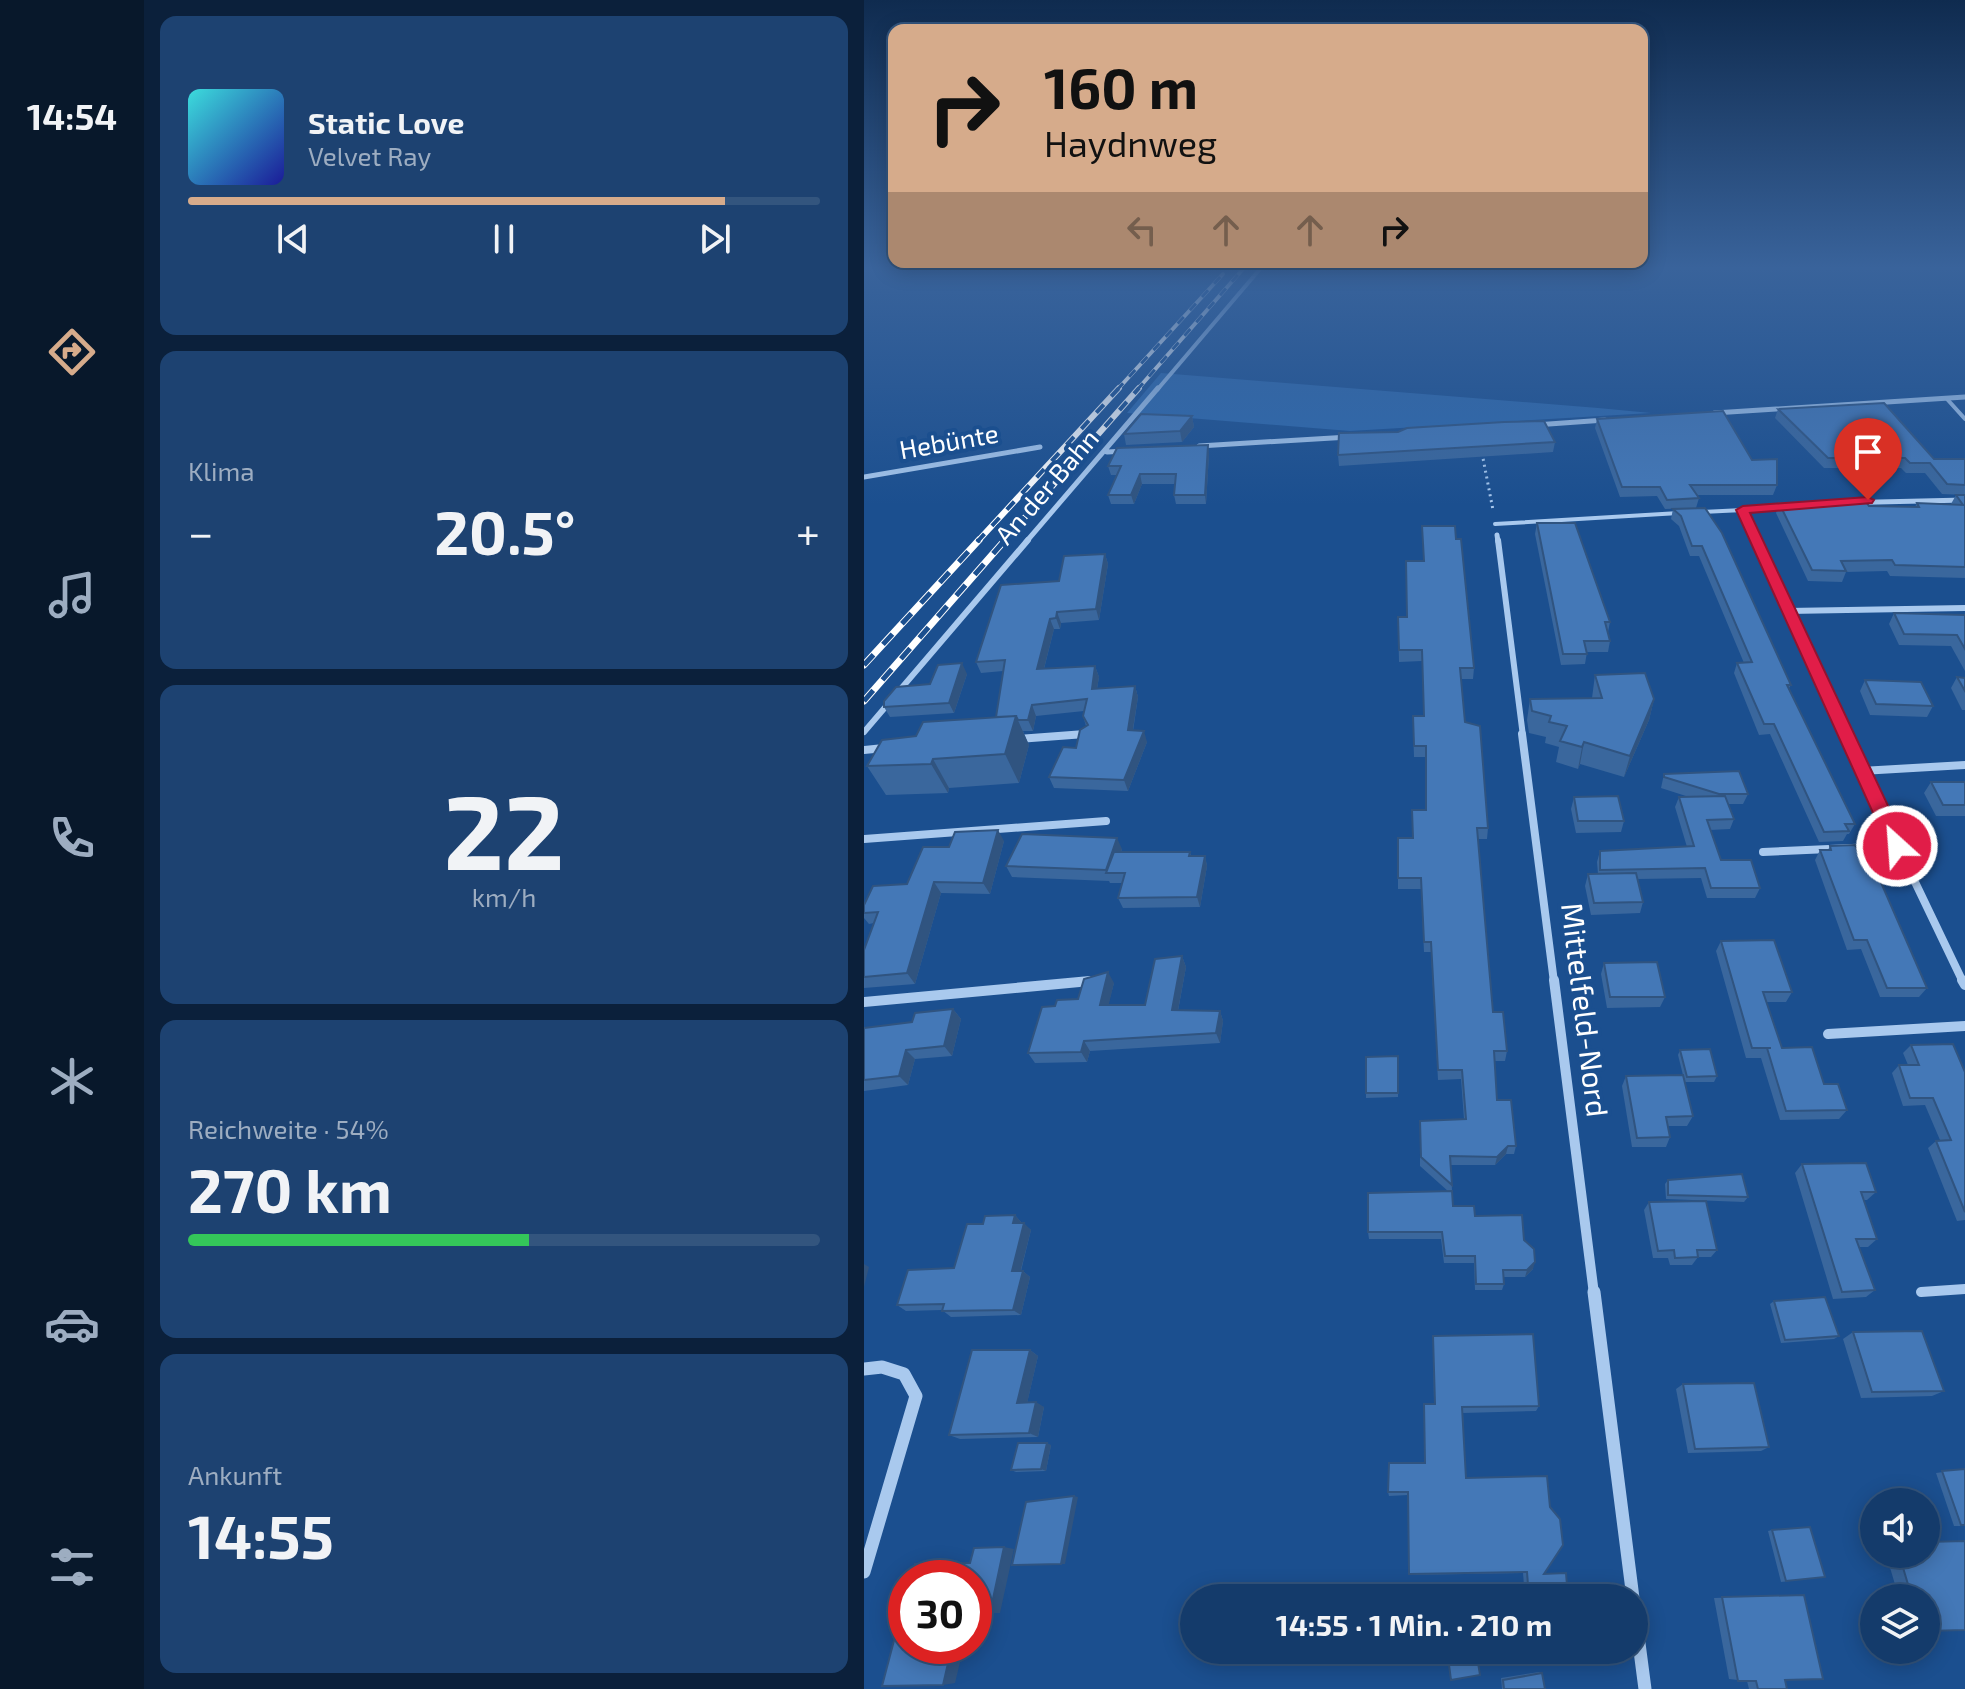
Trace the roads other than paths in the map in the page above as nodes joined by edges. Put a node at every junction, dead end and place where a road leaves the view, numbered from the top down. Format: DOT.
graph roads {
  1 [pos="1194,348"];
  2 [pos="1965,397"];
  3 [pos="1947,399"];
  4 [pos="1698,414"];
  5 [pos="1619,419"];
  6 [pos="1965,419"];
  7 [pos="1524,426"];
  8 [pos="1354,437"];
  9 [pos="1040,447"];
  10 [pos="1184,447"];
  11 [pos="1138,450"];
  12 [pos="1107,452"];
  13 [pos="864,477"];
  14 [pos="1965,500"];
  15 [pos="1821,504"];
  16 [pos="1805,505"];
  17 [pos="1743,510"];
  18 [pos="1696,512"];
  19 [pos="1681,513"];
  20 [pos="1496,529"];
  21 [pos="1965,608"];
  22 [pos="1788,611"];
  23 [pos="864,732"];
  24 [pos="1085,734"];
  25 [pos="1006,740"];
  26 [pos="896,747"];
  27 [pos="864,750"];
  28 [pos="1965,765"];
  29 [pos="1861,771"];
  30 [pos="1106,821"];
  31 [pos="864,839"];
  32 [pos="1897,846"];
  33 [pos="1763,852"];
  34 [pos="1103,980"];
  35 [pos="1965,985"];
  36 [pos="864,1002"];
  37 [pos="1965,1026"];
  38 [pos="1828,1034"];
  39 [pos="1965,1289"];
  40 [pos="1921,1292"];
  41 [pos="864,1369"];
  42 [pos="864,1572"];
  43 [pos="1631,1584"];
  44 [pos="1642,1664"];
  45 [pos="1645,1689"];
  1 -- 12 [label="street, An der Bahn"];
  2 -- 3 [label="street"];
  3 -- 4 [label="street"];
  3 -- 6 [label="lane"];
  5 -- 7 [label="street"];
  8 -- 10 [label="street"];
  9 -- 13 [label="street, Hebünte"];
  11 -- 12 [label="street"];
  12 -- 23 [label="street, An der Bahn"];
  14 -- 15 [label="street"];
  16 -- 17 [label="street"];
  17 -- 18 [label="lane"];
  17 -- 22 [label="street"];
  19 -- 20 [label="lane"];
  20 -- 43 [label="street, Mittelfeld-Nord"];
  21 -- 22 [label="street"];
  22 -- 29 [label="street"];
  24 -- 25 [label="street"];
  26 -- 27 [label="street"];
  28 -- 29 [label="street"];
  29 -- 32 [label="street"];
  30 -- 31 [label="street"];
  32 -- 33 [label="street"];
  32 -- 35 [label="street"];
  34 -- 36 [label="street"];
  37 -- 38 [label="street"];
  39 -- 40 [label="street"];
  41 -- 42 [label="street"];
  44 -- 45 [label="street"];
}
